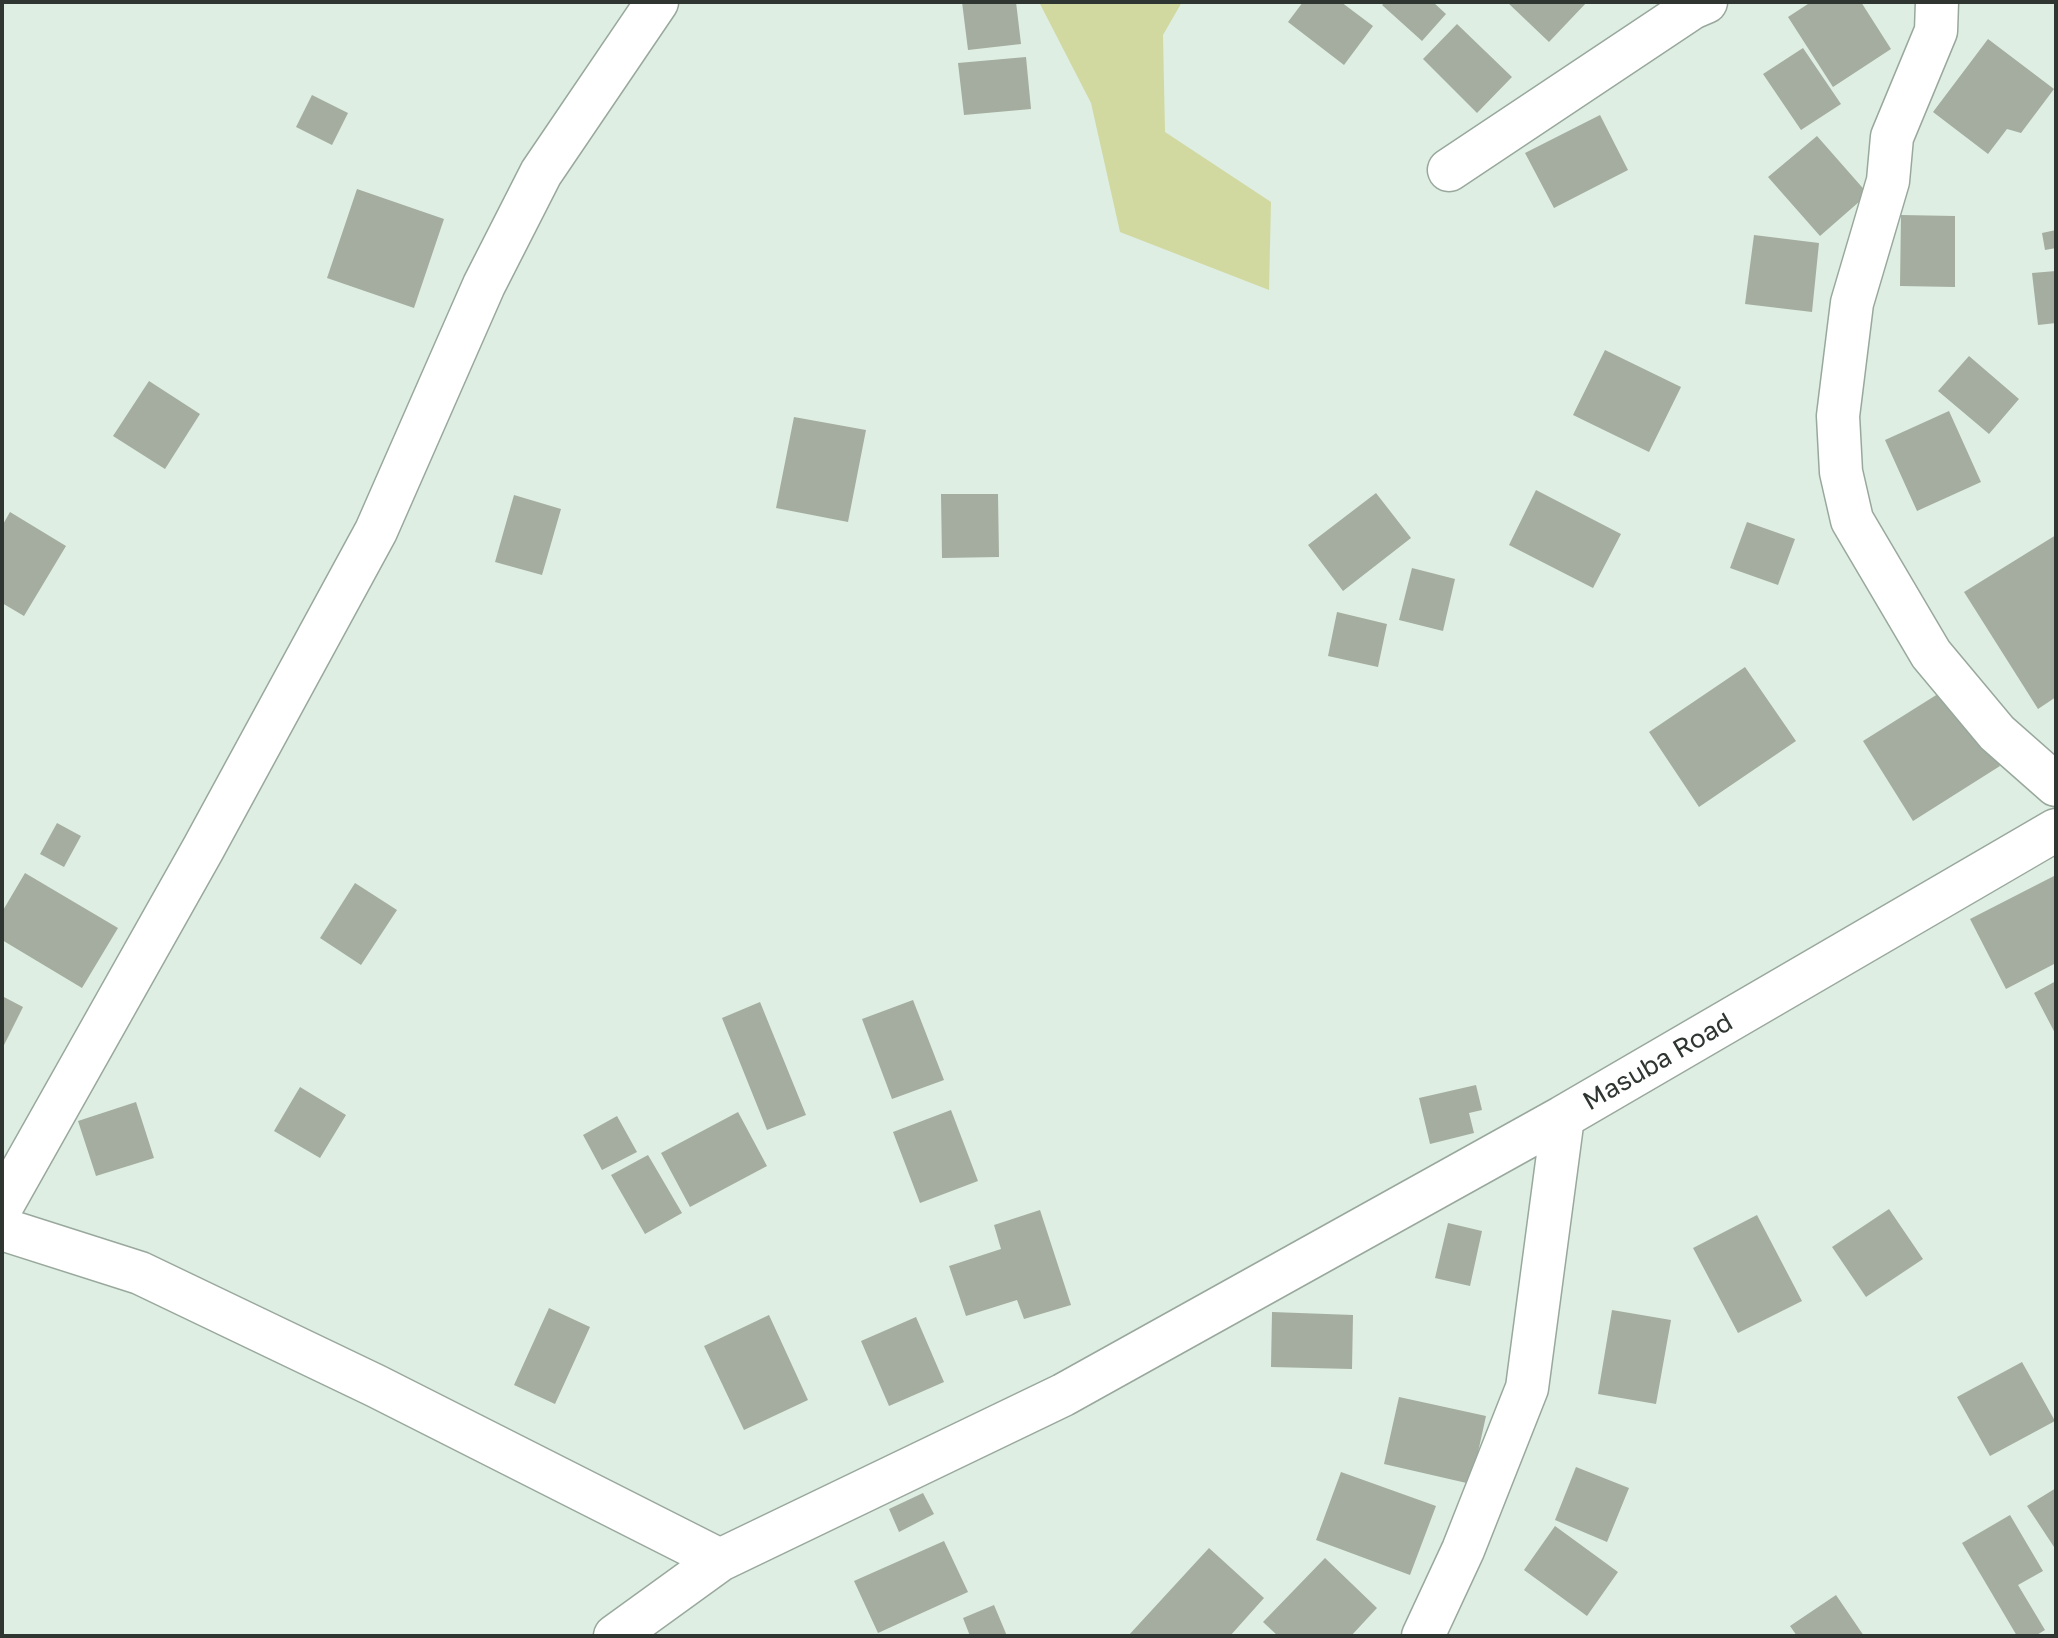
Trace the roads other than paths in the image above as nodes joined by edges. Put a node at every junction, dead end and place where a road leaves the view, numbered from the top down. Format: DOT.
graph roads {
  1 [pos="657,2"];
  2 [pos="1706,2"];
  3 [pos="1937,2"];
  4 [pos="1449,170"];
  5 [pos="2056,785"];
  6 [pos="2056,830"];
  7 [pos="1563,1117"];
  8 [pos="2,1206"];
  9 [pos="2,1229"];
  10 [pos="720,1560"];
  11 [pos="615,1636"];
  12 [pos="1423,1636"];
  1 -- 8 [label="street"];
  2 -- 4 [label="street"];
  3 -- 5 [label="street"];
  6 -- 7 [label="street, Masuba Road"];
  7 -- 10 [label="street"];
  7 -- 12 [label="street, Masuba Road"];
  9 -- 10 [label="street"];
  10 -- 11 [label="street"];
}
